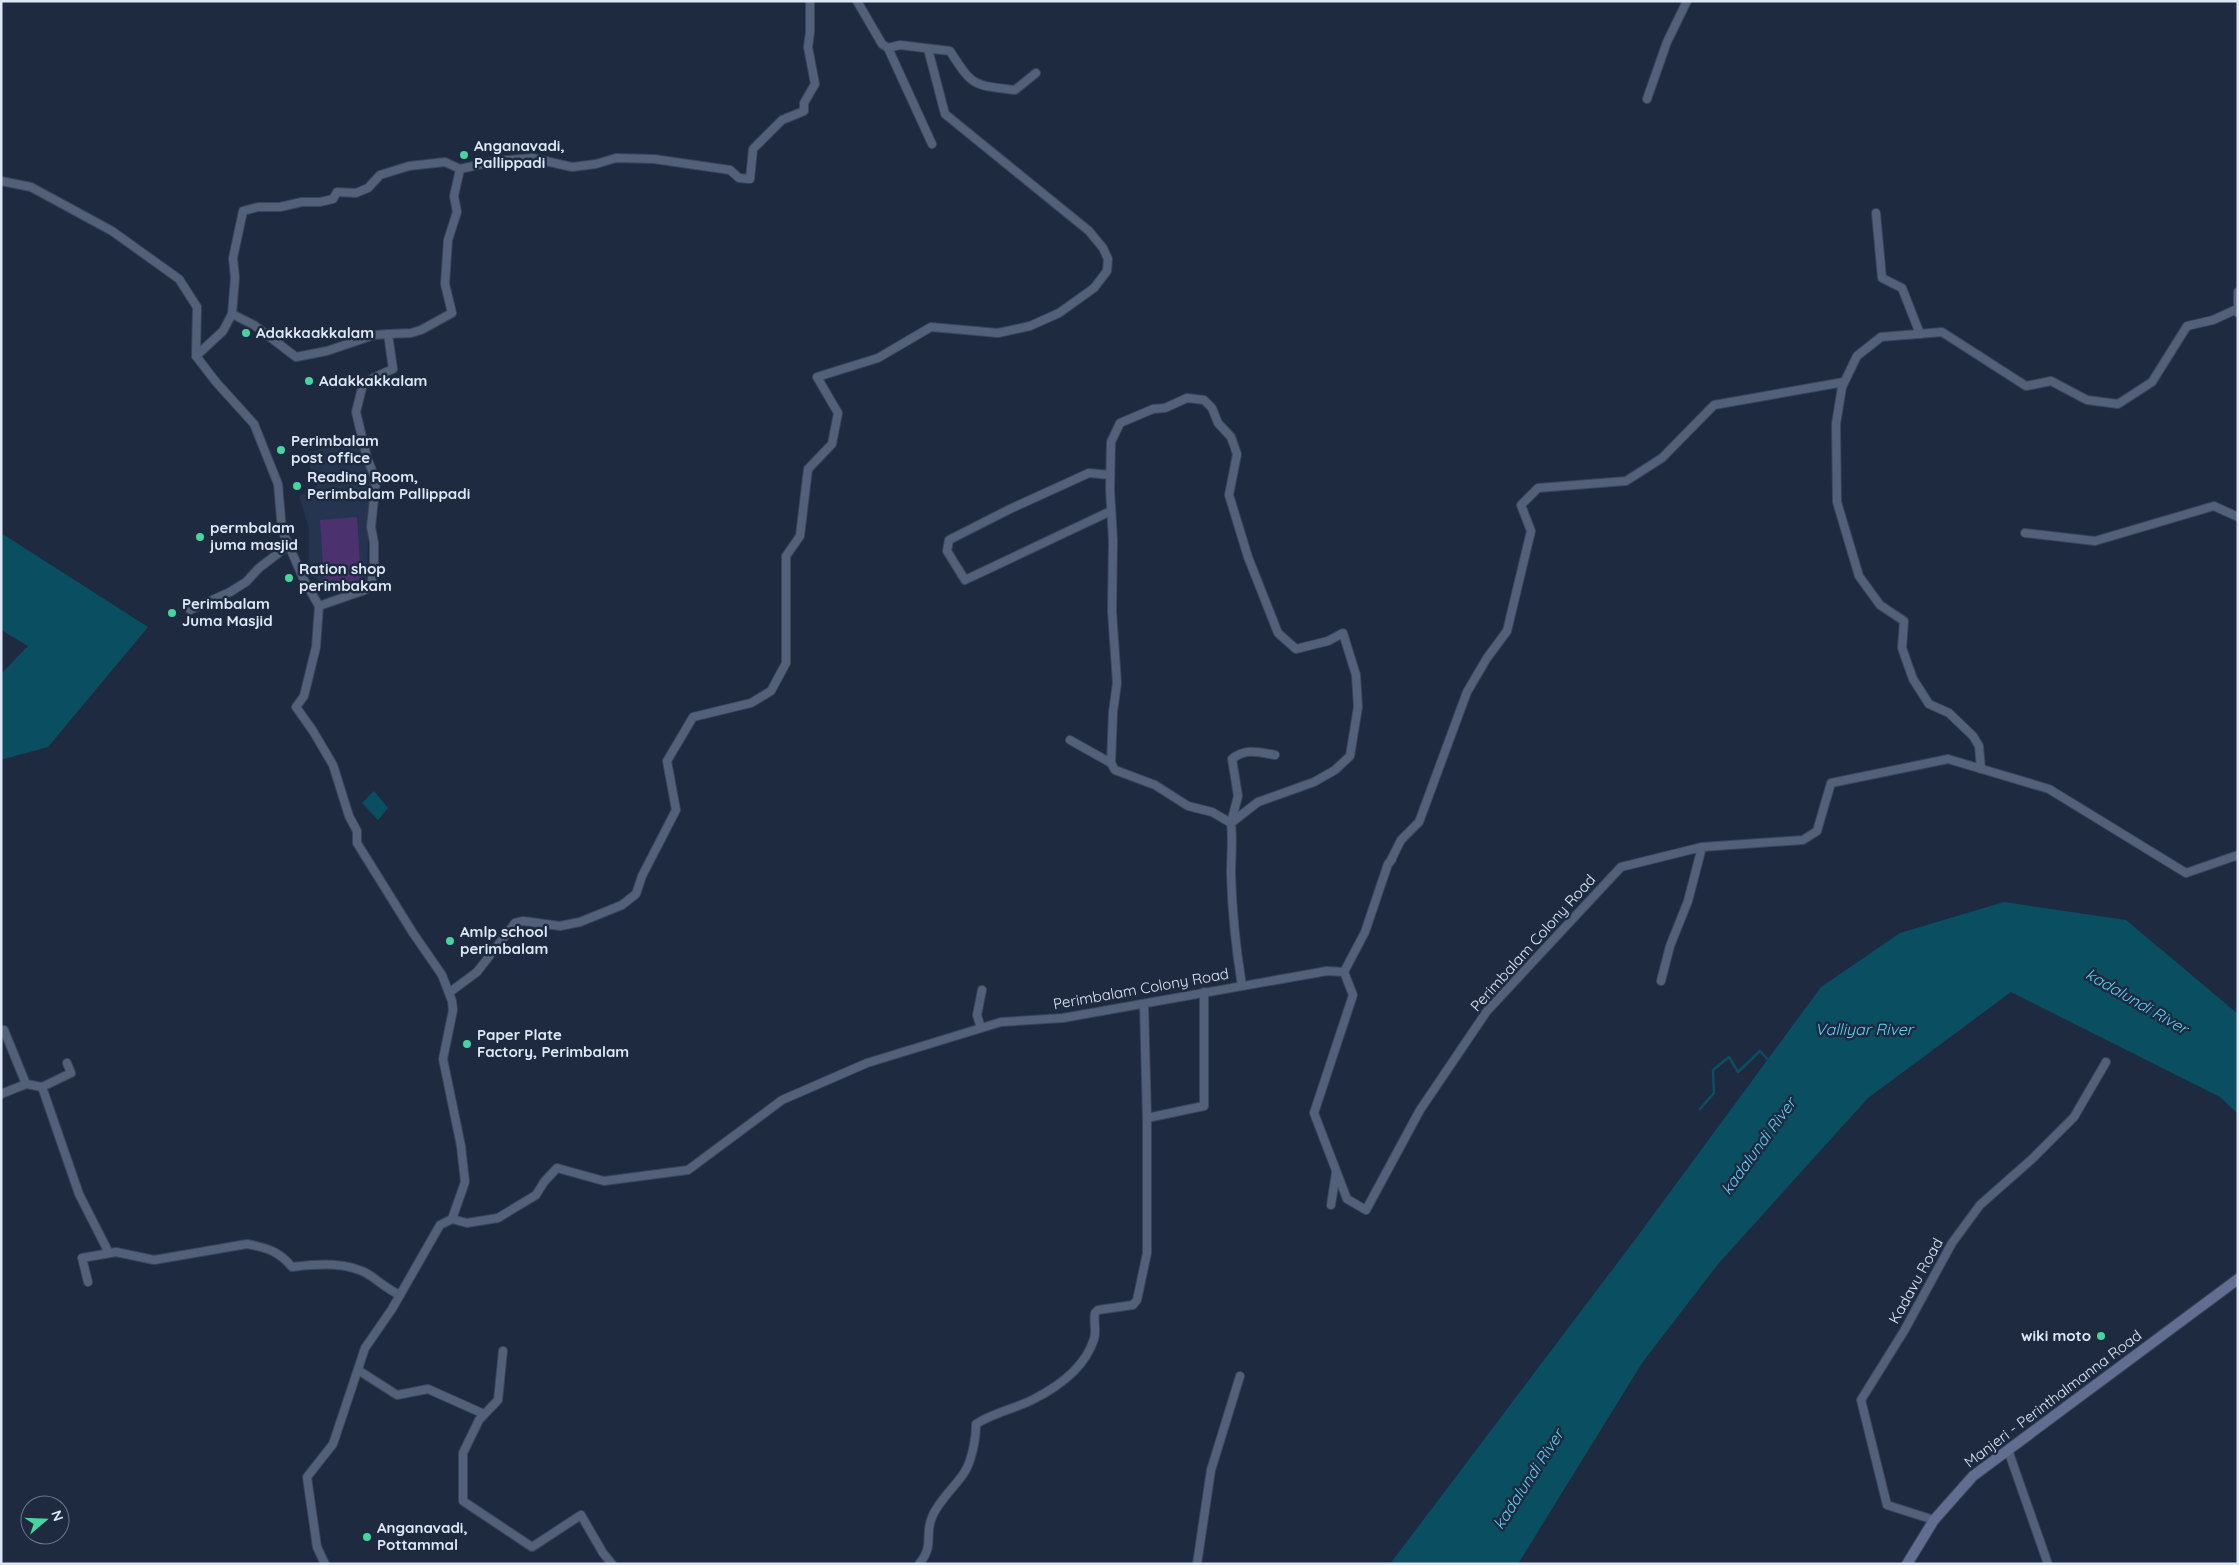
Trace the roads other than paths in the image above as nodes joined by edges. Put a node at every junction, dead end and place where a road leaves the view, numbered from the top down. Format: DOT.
graph roads {
  1 [pos="810,1"];
  2 [pos="857,1"];
  3 [pos="1687,1"];
  4 [pos="888,48"];
  5 [pos="928,49"];
  6 [pos="1036,73"];
  7 [pos="1647,99"];
  8 [pos="932,144"];
  9 [pos="460,169"];
  10 [pos="1,180"];
  11 [pos="1876,213"];
  12 [pos="2238,292"];
  13 [pos="2237,311"];
  14 [pos="232,314"];
  15 [pos="388,334"];
  16 [pos="1920,334"];
  17 [pos="196,356"];
  18 [pos="1844,382"];
  19 [pos="1110,475"];
  20 [pos="1112,511"];
  21 [pos="2238,517"];
  22 [pos="2024,533"];
  23 [pos="289,544"];
  24 [pos="319,606"];
  25 [pos="190,610"];
  26 [pos="1070,740"];
  27 [pos="1274,755"];
  28 [pos="1111,764"];
  29 [pos="1981,769"];
  30 [pos="1231,823"];
  31 [pos="1702,846"];
  32 [pos="1398,852"];
  33 [pos="2238,855"];
  34 [pos="1390,862"];
  35 [pos="1344,972"];
  36 [pos="1661,981"];
  37 [pos="1242,986"];
  38 [pos="982,990"];
  39 [pos="450,992"];
  40 [pos="1204,992"];
  41 [pos="1144,1005"];
  42 [pos="981,1028"];
  43 [pos="4,1030"];
  44 [pos="2106,1062"];
  45 [pos="67,1063"];
  46 [pos="26,1084"];
  47 [pos="42,1087"];
  48 [pos="1,1094"];
  49 [pos="1147,1118"];
  50 [pos="1336,1172"];
  51 [pos="1331,1205"];
  52 [pos="452,1219"];
  53 [pos="110,1253"];
  54 [pos="2238,1279"];
  55 [pos="88,1282"];
  56 [pos="400,1295"];
  57 [pos="503,1351"];
  58 [pos="358,1370"];
  59 [pos="1240,1376"];
  60 [pos="484,1414"];
  61 [pos="2008,1450"];
  62 [pos="1934,1520"];
  63 [pos="325,1564"];
  64 [pos="612,1564"];
  65 [pos="919,1564"];
  66 [pos="1197,1564"];
  67 [pos="1907,1564"];
  68 [pos="2048,1564"];
  1 -- 9 [label="street"];
  2 -- 4 [label="street"];
  3 -- 7 [label="street"];
  4 -- 5 [label="street"];
  4 -- 8 [label="street"];
  5 -- 6 [label="street"];
  5 -- 39 [label="street"];
  9 -- 14 [label="street"];
  9 -- 15 [label="street"];
  10 -- 17 [label="street"];
  11 -- 16 [label="street"];
  12 -- 13 [label="street"];
  13 -- 16 [label="street"];
  14 -- 15 [label="street"];
  14 -- 17 [label="street"];
  15 -- 24 [label="street"];
  16 -- 18 [label="street"];
  17 -- 23 [label="street"];
  18 -- 29 [label="street"];
  18 -- 34 [label="street"];
  19 -- 20 [label="street"];
  19 -- 20 [label="street"];
  19 -- 30 [label="street"];
  20 -- 28 [label="street"];
  21 -- 22 [label="street"];
  23 -- 24 [label="street"];
  23 -- 25 [label="street"];
  24 -- 39 [label="street"];
  26 -- 28 [label="street"];
  27 -- 30 [label="street"];
  28 -- 30 [label="street"];
  29 -- 31 [label="street, Perimbalam Colony Road"];
  29 -- 33 [label="street, Perimbalam Colony Road"];
  30 -- 37 [label="street"];
  31 -- 36 [label="street"];
  31 -- 50 [label="street, Perimbalam Colony Road"];
  32 -- 34 [label="street"];
  34 -- 35 [label="street"];
  35 -- 37 [label="street, Perimbalam Colony Road"];
  35 -- 50 [label="street, Perimbalam Colony Road"];
  37 -- 40 [label="street, Perimbalam Colony Road"];
  38 -- 42 [label="street"];
  39 -- 52 [label="street"];
  40 -- 41 [label="street, Perimbalam Colony Road"];
  40 -- 49 [label="street"];
  41 -- 42 [label="street, Perimbalam Colony Road"];
  41 -- 49 [label="street"];
  42 -- 52 [label="street, Perimbalam Colony Road"];
  43 -- 46 [label="street"];
  44 -- 62 [label="street, Kadavu Road"];
  45 -- 47 [label="street"];
  46 -- 47 [label="street"];
  46 -- 48 [label="street"];
  47 -- 53 [label="street"];
  49 -- 65 [label="street"];
  50 -- 51 [label="street"];
  52 -- 56 [label="street"];
  53 -- 55 [label="street"];
  53 -- 56 [label="street"];
  54 -- 61 [label="main road, Manjeri - Perinthalmanna Road"];
  56 -- 58 [label="street"];
  57 -- 60 [label="street"];
  58 -- 60 [label="street"];
  58 -- 63 [label="street"];
  59 -- 66 [label="street"];
  60 -- 64 [label="street"];
  61 -- 62 [label="main road, Manjeri - Perinthalmanna Road"];
  61 -- 68 [label="street"];
  62 -- 67 [label="main road, Manjeri - Perinthalmanna Road"];
}
